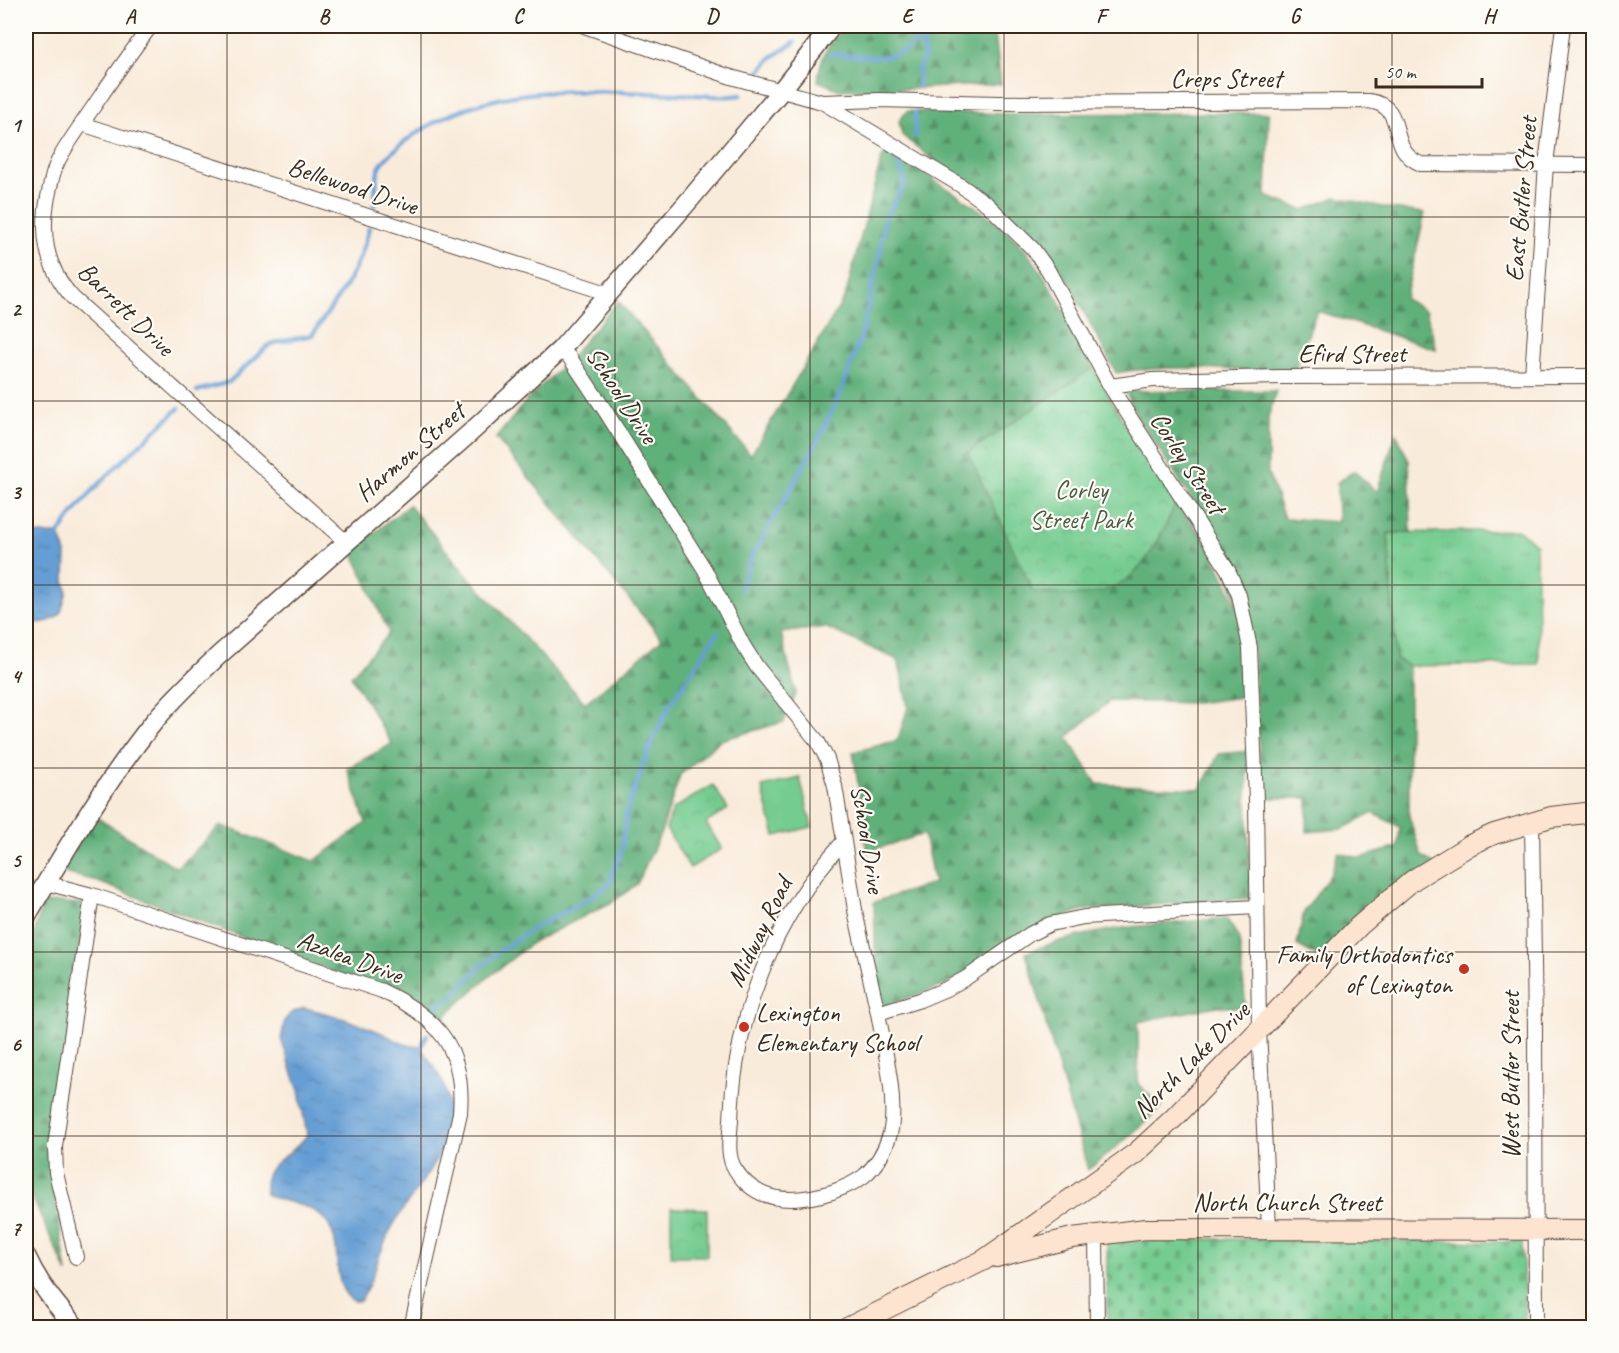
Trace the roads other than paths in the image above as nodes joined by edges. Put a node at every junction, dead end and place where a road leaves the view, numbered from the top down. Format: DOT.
graph roads {
  1 [pos="151,26"];
  2 [pos="584,26"];
  3 [pos="832,26"];
  4 [pos="1563,26"];
  5 [pos="780,92"];
  6 [pos="822,102"];
  7 [pos="81,124"];
  8 [pos="1546,164"];
  9 [pos="1593,165"];
  10 [pos="610,294"];
  11 [pos="561,349"];
  12 [pos="1532,376"];
  13 [pos="1593,376"];
  14 [pos="1110,386"];
  15 [pos="346,542"];
  16 [pos="1593,812"];
  17 [pos="1532,822"];
  18 [pos="844,841"];
  19 [pos="46,883"];
  20 [pos="92,895"];
  21 [pos="1256,907"];
  22 [pos="26,917"];
  23 [pos="878,1013"];
  24 [pos="1259,1030"];
  25 [pos="1269,1228"];
  26 [pos="1534,1229"];
  27 [pos="1593,1230"];
  28 [pos="1096,1234"];
  29 [pos="26,1256"];
  30 [pos="76,1257"];
  31 [pos="984,1260"];
  32 [pos="77,1328"];
  33 [pos="411,1328"];
  34 [pos="847,1328"];
  35 [pos="1097,1328"];
  36 [pos="1536,1328"];
  1 -- 7 [label="street, Barrett Drive"];
  2 -- 5 [label="street, Corley Street"];
  3 -- 5 [label="street, Harmon Street"];
  4 -- 8 [label="street, East Butler Street"];
  5 -- 6 [label="street, Corley Street"];
  5 -- 10 [label="street, Harmon Street"];
  6 -- 8 [label="street, Creps Street"];
  6 -- 14 [label="street, Corley Street"];
  7 -- 10 [label="street, Bellewood Drive"];
  7 -- 15 [label="street, Barrett Drive"];
  8 -- 9 [label="street, Creps Street"];
  8 -- 12 [label="street, East Butler Street"];
  10 -- 11 [label="street, Harmon Street"];
  11 -- 15 [label="street, Harmon Street"];
  11 -- 18 [label="street, School Drive"];
  12 -- 13 [label="street, Efird Street"];
  12 -- 14 [label="street, Efird Street"];
  14 -- 21 [label="street, Corley Street"];
  15 -- 19 [label="street, Harmon Street"];
  16 -- 17 [label="main road, North Lake Drive"];
  17 -- 24 [label="main road, North Lake Drive"];
  17 -- 26 [label="street, West Butler Street"];
  18 -- 23 [label="street, School Drive"];
  18 -- 23 [label="street, Midway Road"];
  19 -- 20 [label="street, Azalea Drive"];
  19 -- 22 [label="street, Harmon Street"];
  20 -- 30 [label="street"];
  20 -- 33 [label="street, Azalea Drive"];
  21 -- 23 [label="street"];
  21 -- 24 [label="street, Corley Street"];
  24 -- 25 [label="street, Corley Street"];
  24 -- 31 [label="main road, North Lake Drive"];
  25 -- 26 [label="main road, North Church Street"];
  25 -- 28 [label="main road, North Church Street"];
  26 -- 27 [label="main road, North Church Street"];
  26 -- 36 [label="street, West Butler Street"];
  28 -- 31 [label="main road, North Church Street"];
  28 -- 35 [label="street"];
  29 -- 32 [label="street"];
  31 -- 34 [label="main road, North Lake Drive"];
}
